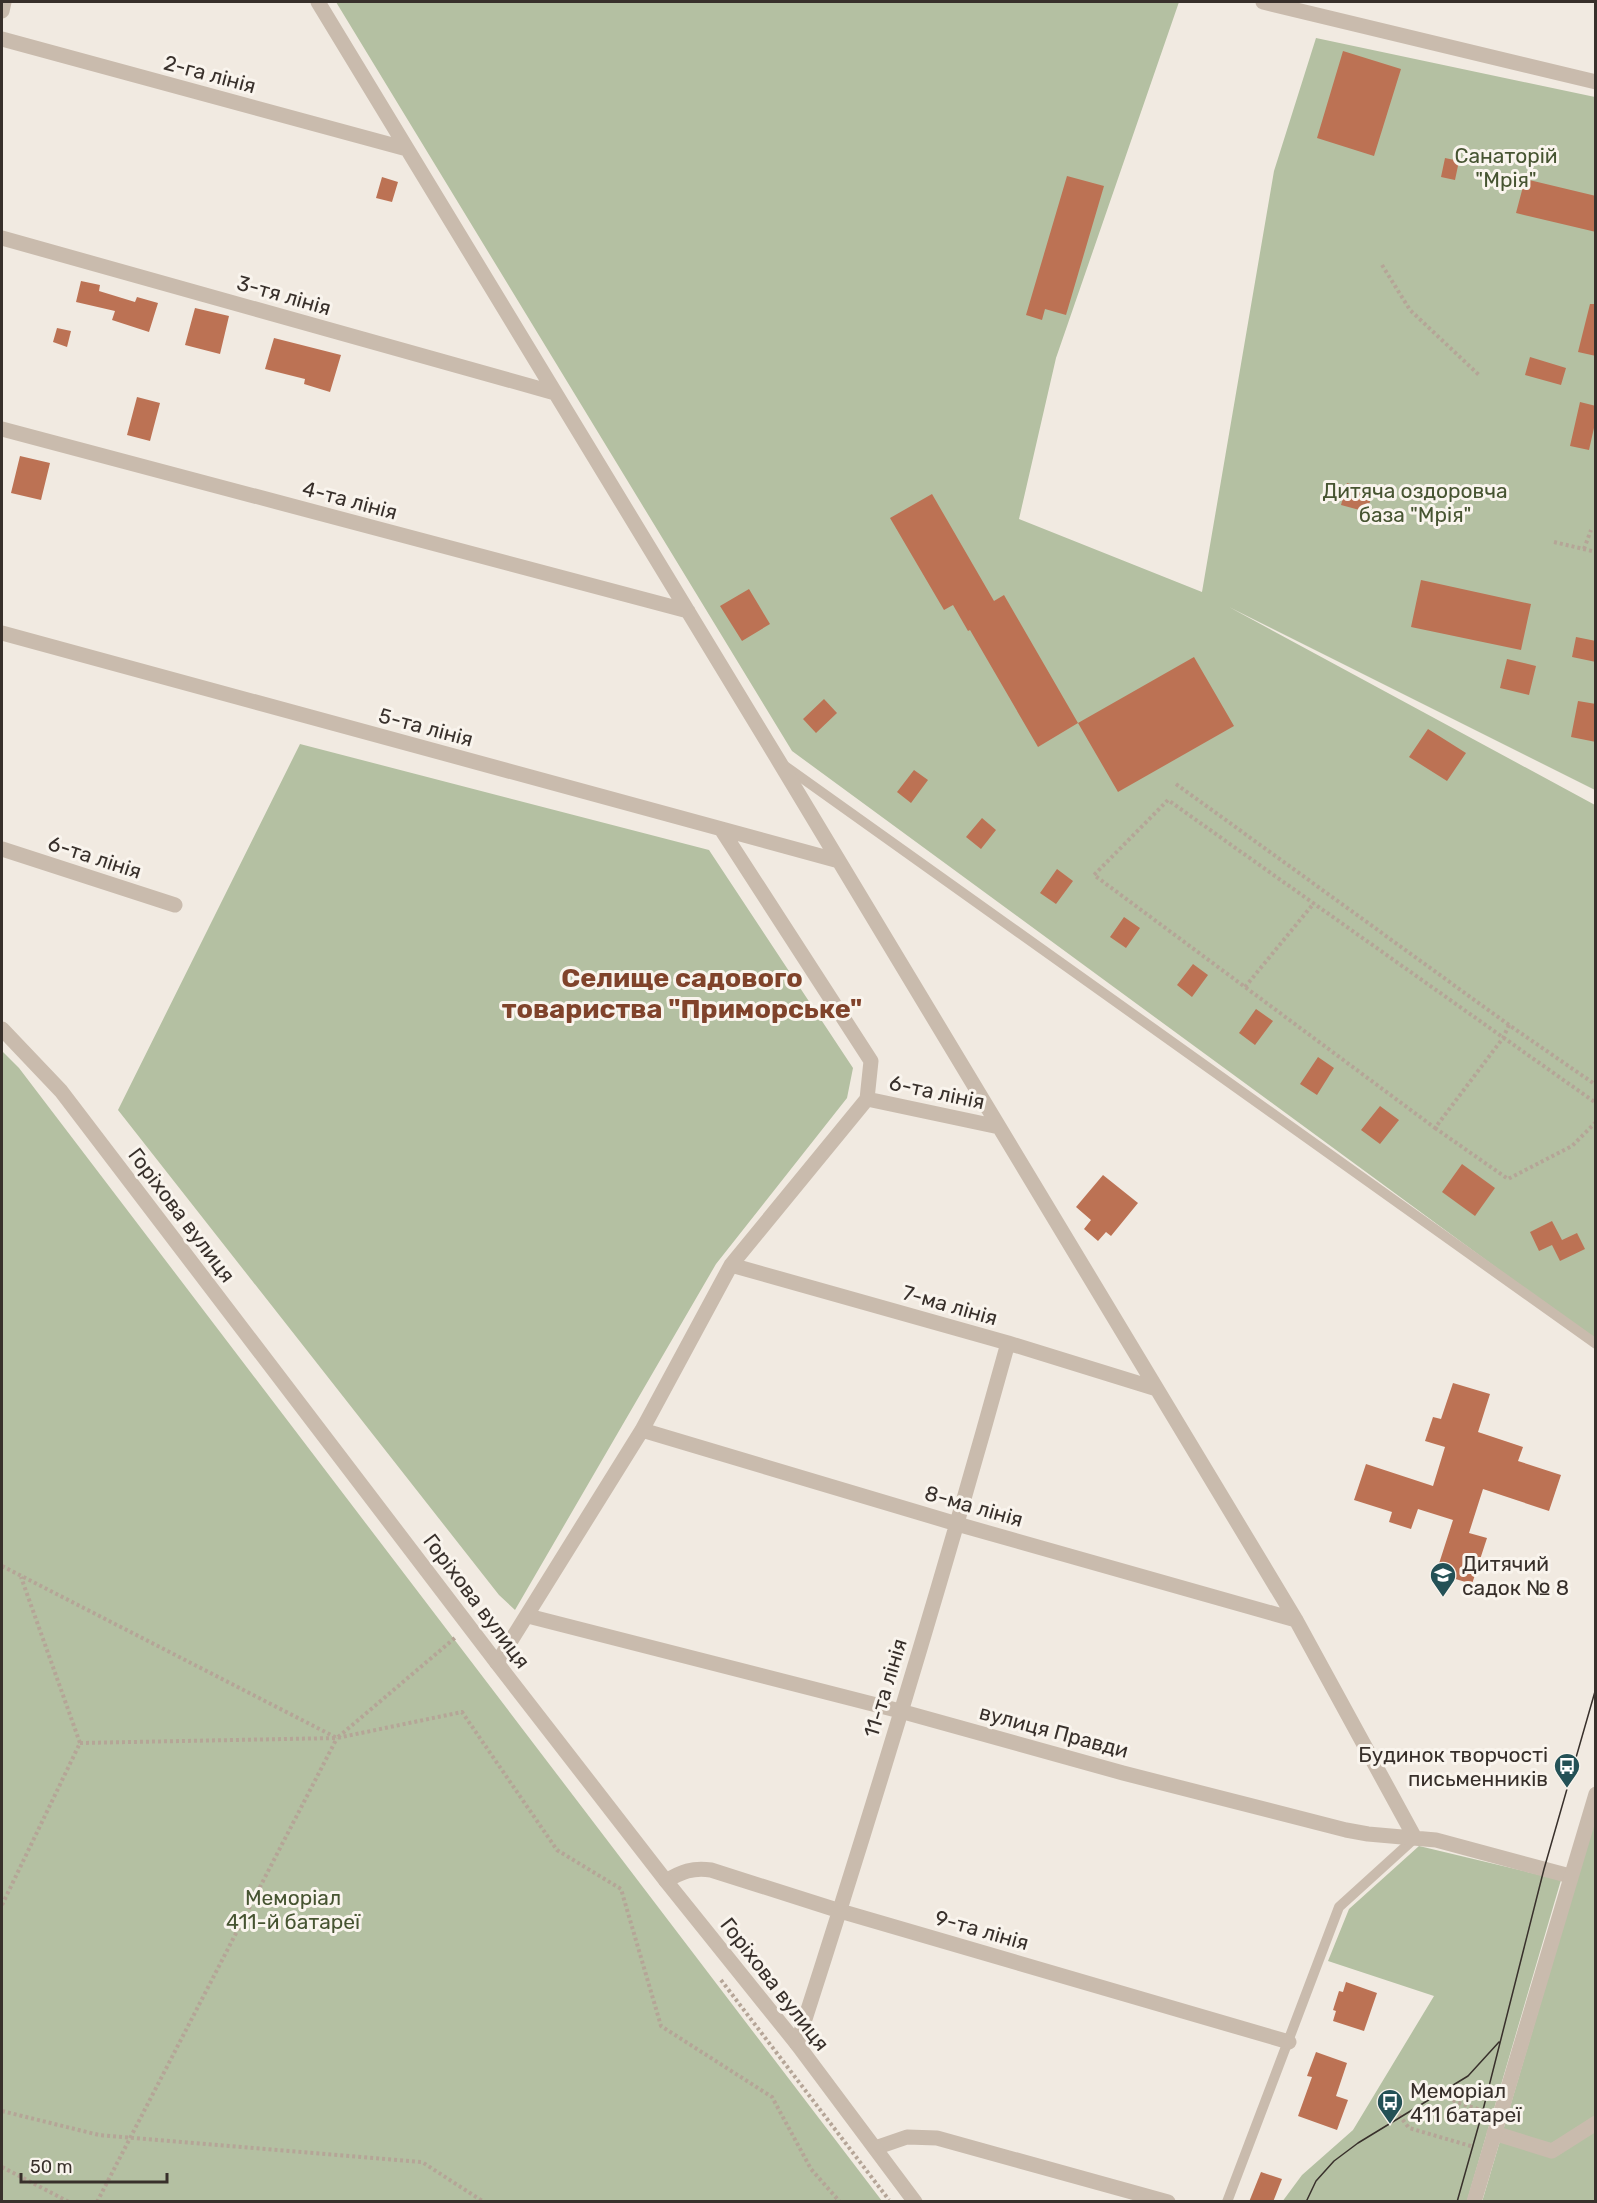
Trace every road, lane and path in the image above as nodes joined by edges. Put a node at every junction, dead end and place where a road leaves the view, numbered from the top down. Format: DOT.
graph roads {
  1 [pos="4,2"];
  2 [pos="318,2"];
  3 [pos="1263,2"];
  4 [pos="2,11"];
  5 [pos="2,39"];
  6 [pos="1596,82"];
  7 [pos="407,149"];
  8 [pos="2,238"];
  9 [pos="1382,265"];
  10 [pos="1479,375"];
  11 [pos="555,393"];
  12 [pos="2,429"];
  13 [pos="1591,530"];
  14 [pos="1554,542"];
  15 [pos="1584,549"];
  16 [pos="1596,552"];
  17 [pos="688,611"];
  18 [pos="2,633"];
  19 [pos="780,763"];
  20 [pos="1176,784"];
  21 [pos="721,829"];
  22 [pos="2,849"];
  23 [pos="839,861"];
  24 [pos="1314,903"];
  25 [pos="175,905"];
  26 [pos="1245,987"];
  27 [pos="1509,1025"];
  28 [pos="2,1029"];
  29 [pos="1503,1038"];
  30 [pos="1596,1085"];
  31 [pos="867,1099"];
  32 [pos="1596,1103"];
  33 [pos="1596,1122"];
  34 [pos="999,1127"];
  35 [pos="1435,1128"];
  36 [pos="731,1265"];
  37 [pos="1008,1342"];
  38 [pos="1596,1344"];
  39 [pos="1157,1389"];
  40 [pos="642,1430"];
  41 [pos="957,1524"];
  42 [pos="2,1566"];
  43 [pos="20,1576"];
  44 [pos="528,1616"];
  45 [pos="1296,1620"];
  46 [pos="469,1626"];
  47 [pos="497,1663"];
  48 [pos="900,1711"];
  49 [pos="337,1738"];
  50 [pos="80,1743"];
  51 [pos="1595,1796"];
  52 [pos="1415,1838"];
  53 [pos="1570,1876"];
  54 [pos="666,1881"];
  55 [pos="2,1905"];
  56 [pos="840,1911"];
  57 [pos="1289,2042"];
  58 [pos="797,2044"];
  59 [pos="1438,2090"];
  60 [pos="2,2111"];
  61 [pos="1399,2115"];
  62 [pos="1499,2115"];
  63 [pos="1596,2123"];
  64 [pos="1494,2133"];
  65 [pos="131,2136"];
  66 [pos="875,2148"];
  67 [pos="1489,2149"];
  68 [pos="2,2167"];
  69 [pos="69,2202"];
  70 [pos="97,2202"];
  71 [pos="484,2202"];
  72 [pos="840,2202"];
  73 [pos="915,2202"];
  74 [pos="1168,2202"];
  75 [pos="1227,2202"];
  76 [pos="1474,2202"];
  1 -- 4 [label="street"];
  2 -- 7 [label="street"];
  3 -- 6 [label="street"];
  5 -- 7 [label="street, 2-га лінія"];
  7 -- 11 [label="street"];
  8 -- 11 [label="street, 3-тя лінія"];
  9 -- 10 [label="path"];
  11 -- 17 [label="street"];
  12 -- 17 [label="street, 4-та лінія"];
  13 -- 15 [label="path"];
  14 -- 15 [label="path"];
  15 -- 16 [label="path"];
  17 -- 19 [label="street"];
  18 -- 21 [label="street, 5-та лінія"];
  19 -- 23 [label="street"];
  19 -- 38 [label="lane"];
  20 -- 27 [label="path"];
  21 -- 23 [label="street, 5-та лінія"];
  21 -- 31 [label="street"];
  22 -- 25 [label="street, 6-та лінія"];
  23 -- 34 [label="street"];
  24 -- 26 [label="path"];
  24 -- 26 [label="path"];
  24 -- 29 [label="path"];
  26 -- 35 [label="path"];
  27 -- 29 [label="path"];
  27 -- 30 [label="path"];
  28 -- 46 [label="street, Горіхова вулиця"];
  29 -- 32 [label="path"];
  29 -- 35 [label="path"];
  31 -- 34 [label="street, 6-та лінія"];
  31 -- 36 [label="street"];
  33 -- 35 [label="path"];
  34 -- 39 [label="street"];
  36 -- 37 [label="street, 7-ма лінія"];
  36 -- 40 [label="street"];
  37 -- 39 [label="street, 7-ма лінія"];
  37 -- 41 [label="street, 11-та лінія"];
  39 -- 45 [label="street"];
  40 -- 41 [label="street, 8-ма лінія"];
  40 -- 44 [label="street"];
  41 -- 45 [label="street, 8-ма лінія"];
  41 -- 48 [label="street, 11-та лінія"];
  42 -- 43 [label="path"];
  43 -- 49 [label="path"];
  43 -- 50 [label="path"];
  44 -- 47 [label="street"];
  44 -- 48 [label="street, вулиця Правди"];
  45 -- 52 [label="street"];
  46 -- 47 [label="street, Горіхова вулиця"];
  46 -- 49 [label="path"];
  47 -- 54 [label="street, Горіхова вулиця"];
  48 -- 52 [label="street, вулиця Правди"];
  48 -- 56 [label="street, 11-та лінія"];
  49 -- 50 [label="path"];
  49 -- 65 [label="path"];
  49 -- 72 [label="path"];
  50 -- 55 [label="path"];
  51 -- 53 [label="street"];
  52 -- 53 [label="street, вулиця Правди"];
  52 -- 57 [label="lane"];
  53 -- 62 [label="street"];
  54 -- 56 [label="street, 9-та лінія"];
  54 -- 58 [label="street, Горіхова вулиця"];
  56 -- 57 [label="street, 9-та лінія"];
  56 -- 58 [label="street, 11-та лінія"];
  57 -- 75 [label="lane"];
  58 -- 66 [label="street, Горіхова вулиця"];
  59 -- 62 [label="path"];
  60 -- 65 [label="path"];
  61 -- 67 [label="path"];
  62 -- 64 [label="street"];
  63 -- 64 [label="street"];
  64 -- 67 [label="street"];
  65 -- 70 [label="path"];
  65 -- 71 [label="path"];
  66 -- 73 [label="street, Горіхова вулиця"];
  66 -- 74 [label="street"];
  67 -- 76 [label="street"];
  68 -- 69 [label="path"];
}
